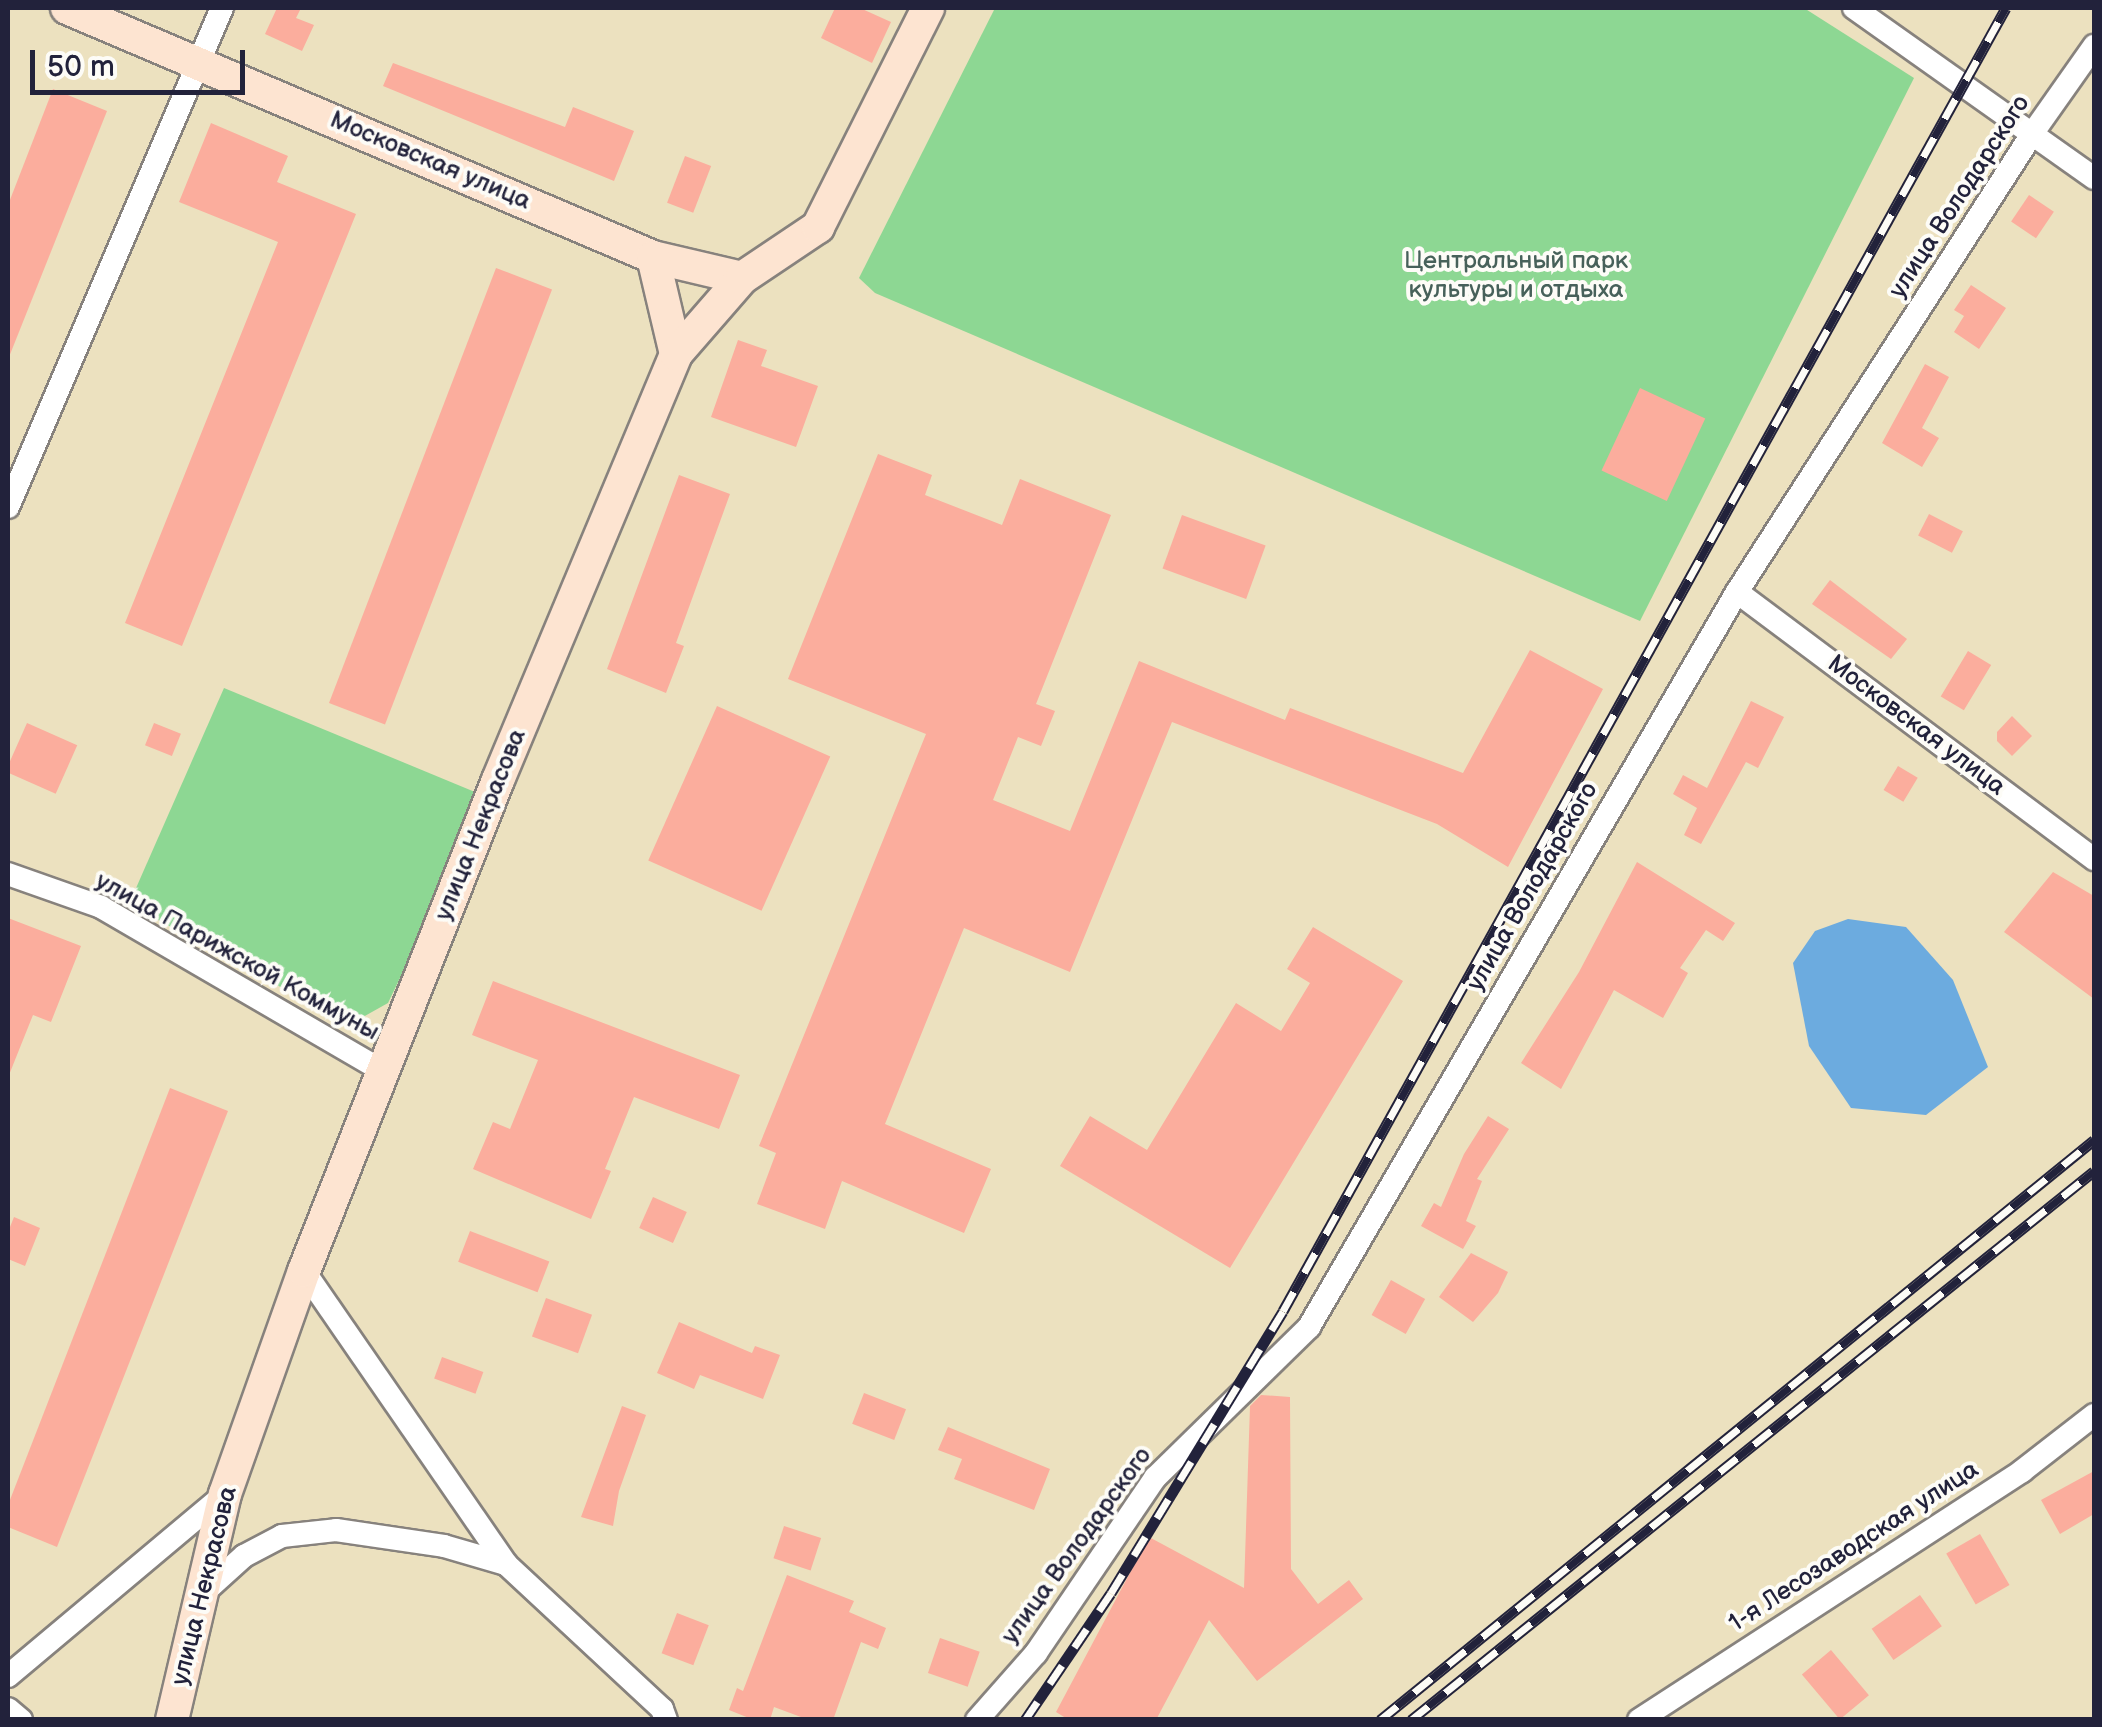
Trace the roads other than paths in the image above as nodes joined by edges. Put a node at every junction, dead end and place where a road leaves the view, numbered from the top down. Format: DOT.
graph roads {
  1 [pos="66,8"];
  2 [pos="222,8"];
  3 [pos="928,8"];
  4 [pos="1854,8"];
  5 [pos="2094,46"];
  6 [pos="198,62"];
  7 [pos="2032,134"];
  8 [pos="2094,178"];
  9 [pos="652,257"];
  10 [pos="742,278"];
  11 [pos="676,354"];
  12 [pos="8,506"];
  13 [pos="1737,592"];
  14 [pos="2094,859"];
  15 [pos="8,874"];
  16 [pos="381,1070"];
  17 [pos="304,1272"];
  18 [pos="2094,1415"];
  19 [pos="225,1494"];
  20 [pos="506,1564"];
  21 [pos="202,1594"];
  22 [pos="8,1676"];
  23 [pos="8,1709"];
  24 [pos="20,1720"];
  25 [pos="172,1720"];
  26 [pos="666,1720"];
  27 [pos="977,1720"];
  28 [pos="1639,1720"];
  1 -- 6 [label="main road, Московская улица"];
  2 -- 6 [label="street"];
  3 -- 10 [label="main road, улица Некрасова"];
  4 -- 7 [label="street"];
  5 -- 7 [label="street, улица Володарского"];
  6 -- 9 [label="main road, Московская улица"];
  6 -- 12 [label="street"];
  7 -- 8 [label="street"];
  7 -- 13 [label="street, улица Володарского"];
  9 -- 10 [label="main road, Московская улица"];
  9 -- 11 [label="main road"];
  10 -- 11 [label="main road, улица Некрасова"];
  11 -- 16 [label="main road, улица Некрасова"];
  13 -- 14 [label="street, Московская улица"];
  13 -- 27 [label="street, улица Володарского"];
  15 -- 16 [label="street, улица Парижской Коммуны"];
  16 -- 17 [label="main road, улица Некрасова"];
  17 -- 19 [label="main road, улица Некрасова"];
  17 -- 20 [label="street"];
  18 -- 28 [label="street, 1-я Лесозаводская улица"];
  19 -- 21 [label="main road, улица Некрасова"];
  19 -- 22 [label="street"];
  20 -- 21 [label="street"];
  20 -- 26 [label="street"];
  21 -- 25 [label="main road, улица Некрасова"];
  23 -- 24 [label="street"];
}
